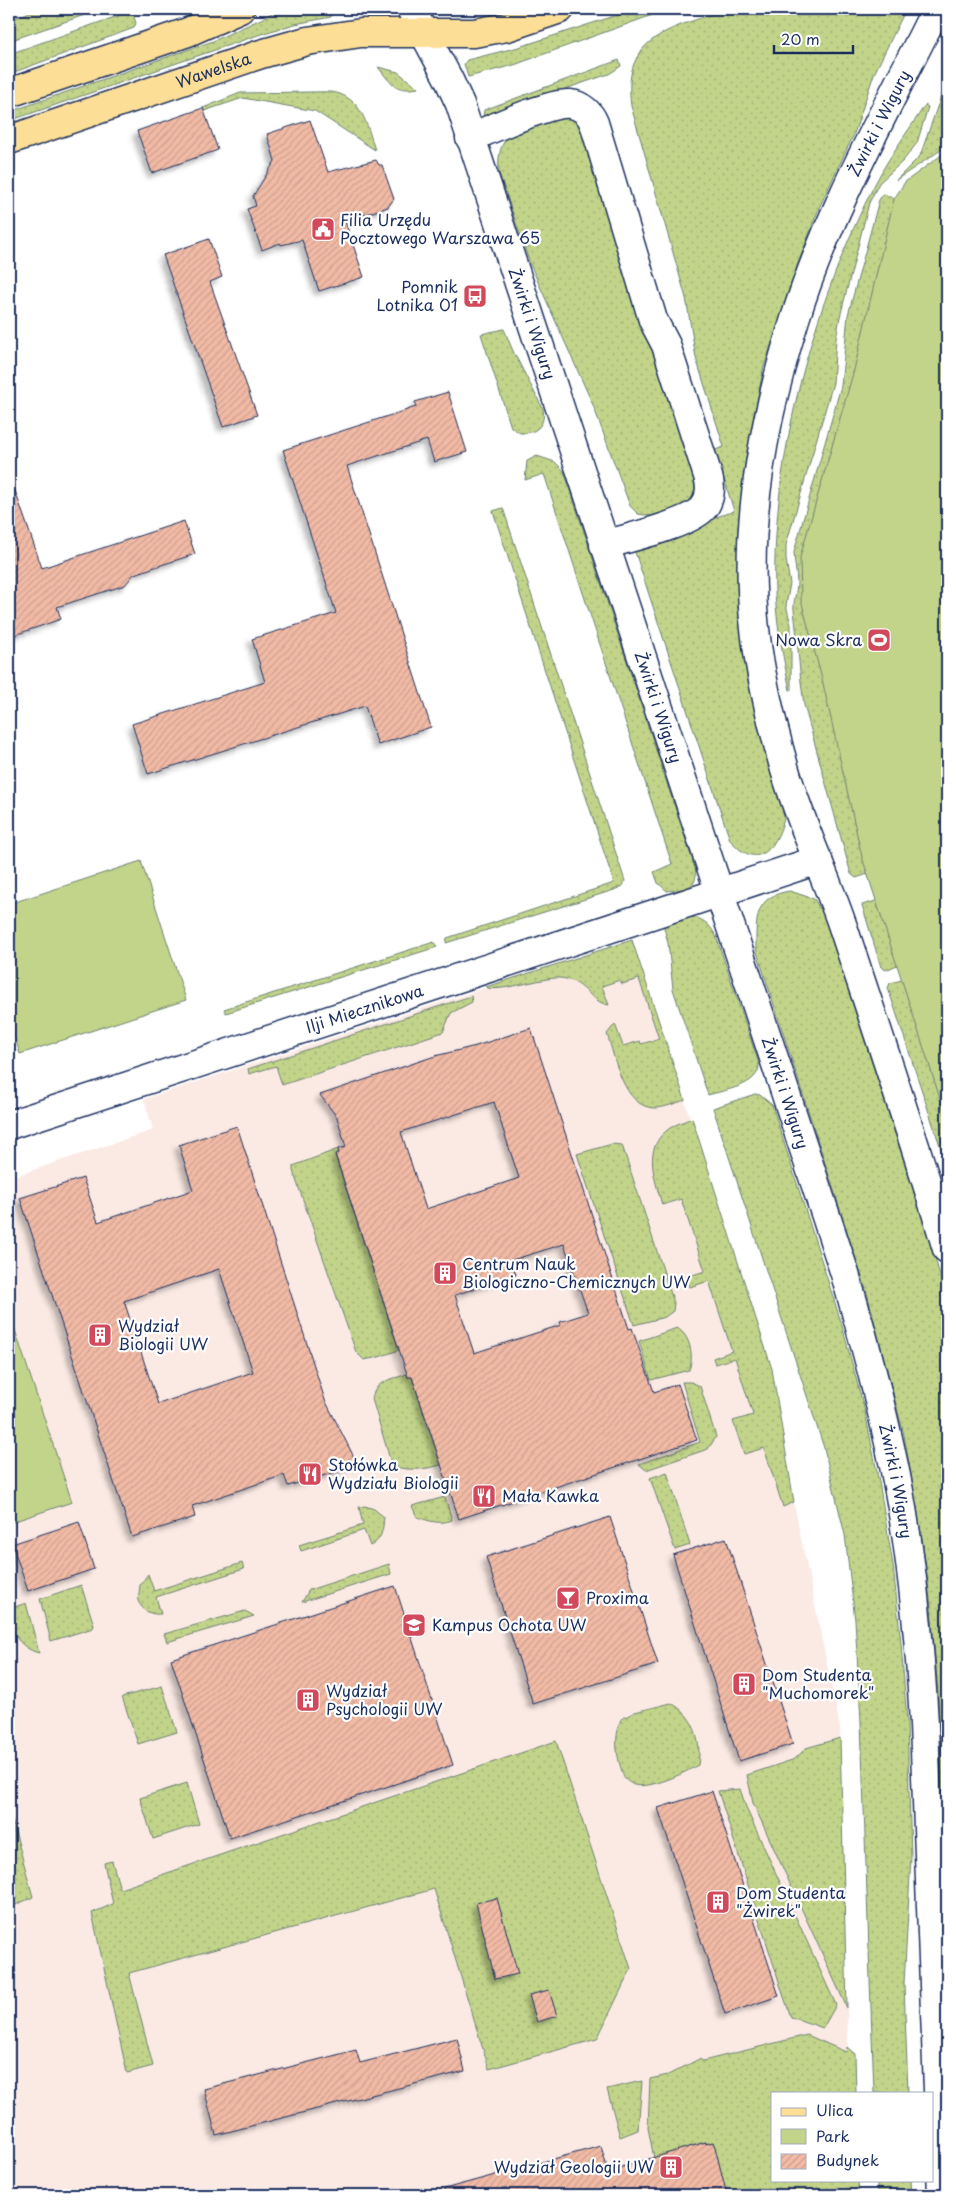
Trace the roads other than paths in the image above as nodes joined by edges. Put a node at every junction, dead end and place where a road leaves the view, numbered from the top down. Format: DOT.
graph roads {
  1 [pos="240,9"];
  2 [pos="411,9"];
  3 [pos="560,9"];
  4 [pos="936,9"];
  5 [pos="424,33"];
  6 [pos="9,93"];
  7 [pos="470,138"];
  8 [pos="9,140"];
  9 [pos="604,545"];
  10 [pos="818,860"];
  11 [pos="718,893"];
  12 [pos="9,1125"];
  13 [pos="947,1249"];
  14 [pos="942,2195"];
  1 -- 6 [label="main road"];
  2 -- 5 [label="main road, Żwirki i Wigury"];
  3 -- 5 [label="main road, Wawelska"];
  4 -- 10 [label="main road, Żwirki i Wigury"];
  5 -- 7 [label="main road, Żwirki i Wigury"];
  5 -- 8 [label="main road, Wawelska"];
  7 -- 9 [label="main road, Żwirki i Wigury"];
  7 -- 9 [label="main road"];
  9 -- 11 [label="main road, Żwirki i Wigury"];
  10 -- 11 [label="main road, Ilji Miecznikowa"];
  10 -- 13 [label="main road, Żwirki i Wigury"];
  11 -- 12 [label="main road, Ilji Miecznikowa"];
  11 -- 14 [label="main road, Żwirki i Wigury"];
}
